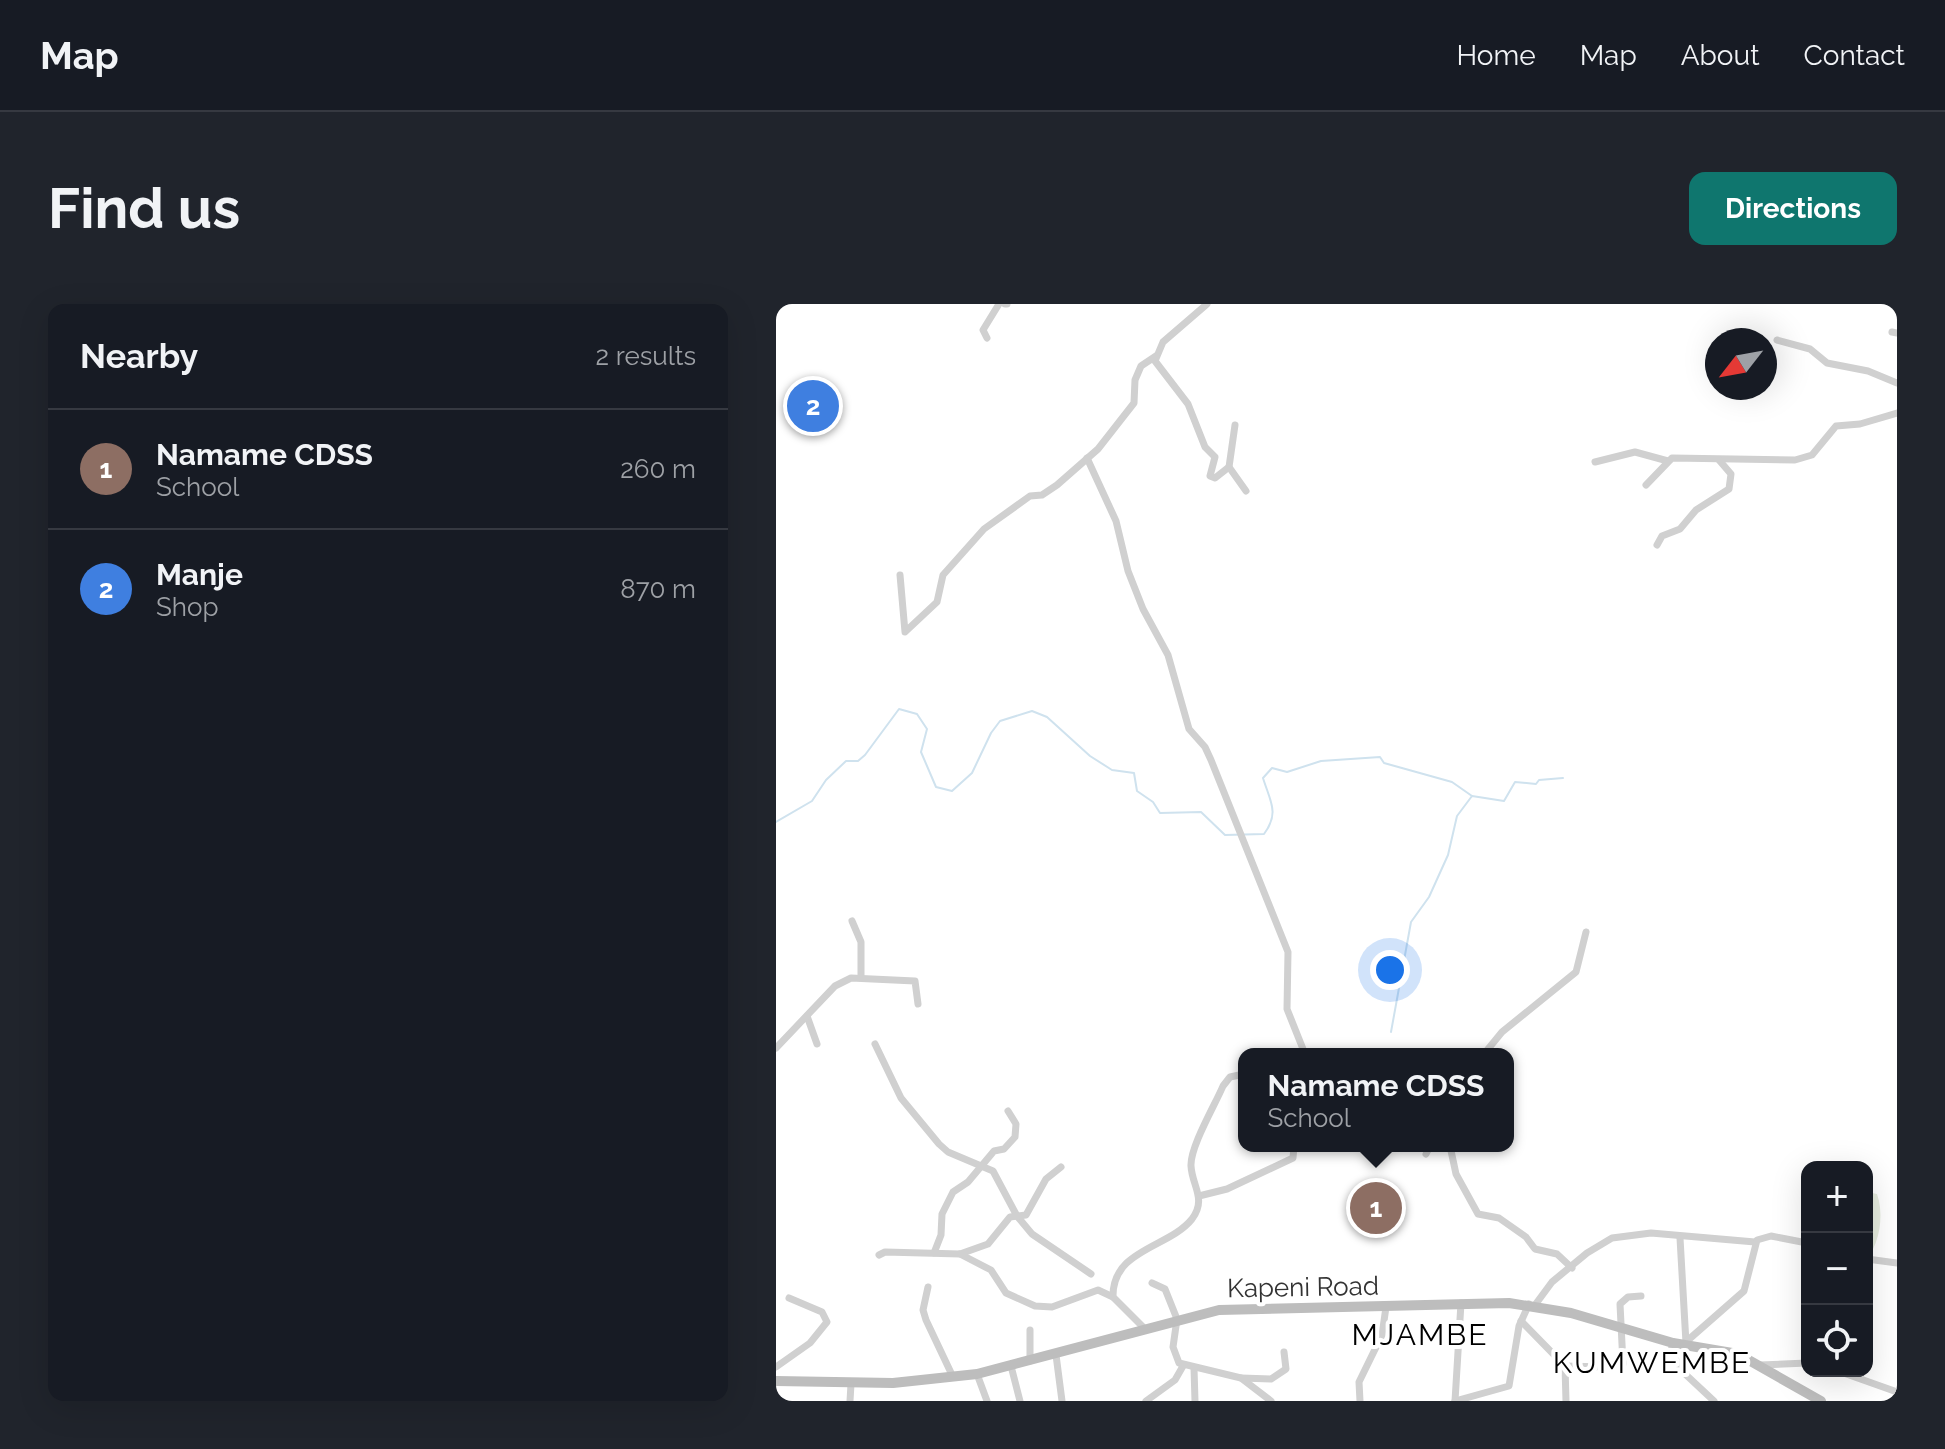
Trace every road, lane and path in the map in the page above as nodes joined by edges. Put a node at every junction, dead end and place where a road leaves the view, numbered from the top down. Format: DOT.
graph roads {
  1 [pos="999,304"];
  2 [pos="1207,304"];
  3 [pos="987,338"];
  4 [pos="1777,340"];
  5 [pos="1156,356"];
  6 [pos="1897,383"];
  7 [pos="1897,413"];
  8 [pos="1235,425"];
  9 [pos="1087,458"];
  10 [pos="1719,460"];
  11 [pos="1668,461"];
  12 [pos="1595,462"];
  13 [pos="1229,467"];
  14 [pos="1646,485"];
  15 [pos="1246,491"];
  16 [pos="1657,545"];
  17 [pos="900,575"];
  18 [pos="852,921"];
  19 [pos="1586,932"];
  20 [pos="861,978"];
  21 [pos="918,1004"];
  22 [pos="807,1016"];
  23 [pos="817,1044"];
  24 [pos="875,1044"];
  25 [pos="776,1048"];
  26 [pos="1303,1048"];
  27 [pos="1489,1048"];
  28 [pos="1238,1075"];
  29 [pos="1008,1111"];
  30 [pos="1294,1152"];
  31 [pos="1451,1152"];
  32 [pos="981,1164"];
  33 [pos="1061,1167"];
  34 [pos="1199,1196"];
  35 [pos="1017,1216"];
  36 [pos="1680,1238"];
  37 [pos="1755,1242"];
  38 [pos="1801,1242"];
  39 [pos="934,1253"];
  40 [pos="960,1254"];
  41 [pos="879,1255"];
  42 [pos="1873,1260"];
  43 [pos="1897,1263"];
  44 [pos="1572,1268"];
  45 [pos="1091,1274"];
  46 [pos="1152,1283"];
  47 [pos="928,1287"];
  48 [pos="1641,1296"];
  49 [pos="1113,1297"];
  50 [pos="789,1298"];
  51 [pos="1461,1303"];
  52 [pos="1532,1305"];
  53 [pos="1386,1307"];
  54 [pos="1177,1319"];
  55 [pos="1521,1321"];
  56 [pos="1624,1328"];
  57 [pos="1145,1329"];
  58 [pos="1030,1330"];
  59 [pos="1686,1342"];
  60 [pos="1673,1343"];
  61 [pos="1284,1352"];
  62 [pos="1056,1355"];
  63 [pos="1030,1361"];
  64 [pos="1801,1363"];
  65 [pos="1623,1364"];
  66 [pos="1760,1365"];
  67 [pos="1011,1366"];
  68 [pos="1183,1366"];
  69 [pos="1565,1366"];
  70 [pos="776,1367"];
  71 [pos="1605,1367"];
  72 [pos="1194,1368"];
  73 [pos="977,1374"];
  74 [pos="953,1377"];
  75 [pos="1855,1377"];
  76 [pos="1241,1378"];
  77 [pos="776,1381"];
  78 [pos="851,1384"];
  79 [pos="1897,1392"];
  80 [pos="850,1401"];
  81 [pos="987,1401"];
  82 [pos="1020,1401"];
  83 [pos="1062,1401"];
  84 [pos="1146,1401"];
  85 [pos="1195,1401"];
  86 [pos="1271,1401"];
  87 [pos="1360,1401"];
  88 [pos="1455,1401"];
  89 [pos="1566,1401"];
  90 [pos="1714,1401"];
  91 [pos="1821,1401"];
  1 -- 3 [label="street"];
  2 -- 5 [label="street"];
  4 -- 6 [label="street"];
  5 -- 9 [label="street"];
  5 -- 13 [label="street"];
  7 -- 10 [label="street"];
  8 -- 13 [label="street"];
  9 -- 17 [label="street"];
  9 -- 26 [label="street"];
  10 -- 11 [label="street"];
  10 -- 16 [label="street"];
  11 -- 12 [label="street"];
  11 -- 14 [label="street"];
  13 -- 15 [label="street"];
  18 -- 20 [label="street"];
  19 -- 27 [label="street"];
  20 -- 21 [label="street"];
  20 -- 22 [label="street"];
  22 -- 23 [label="street"];
  22 -- 25 [label="street"];
  24 -- 32 [label="street"];
  28 -- 34 [label="street"];
  29 -- 32 [label="street"];
  30 -- 34 [label="street"];
  31 -- 44 [label="street"];
  32 -- 35 [label="street"];
  32 -- 39 [label="street"];
  33 -- 35 [label="street"];
  34 -- 49 [label="street"];
  35 -- 40 [label="street"];
  35 -- 45 [label="street"];
  36 -- 37 [label="street"];
  36 -- 44 [label="street"];
  36 -- 59 [label="street"];
  37 -- 38 [label="street"];
  37 -- 59 [label="street"];
  39 -- 40 [label="street"];
  39 -- 41 [label="street"];
  40 -- 49 [label="street"];
  42 -- 43 [label="street"];
  44 -- 52 [label="street"];
  46 -- 54 [label="street"];
  47 -- 74 [label="street"];
  48 -- 56 [label="street"];
  49 -- 57 [label="street"];
  50 -- 70 [label="street"];
  51 -- 52 [label="main road, Kapeni Road"];
  51 -- 53 [label="main road, Kapeni Road"];
  51 -- 88 [label="street"];
  52 -- 55 [label="street"];
  52 -- 56 [label="main road, Kapeni Road"];
  53 -- 54 [label="main road, Kapeni Road"];
  53 -- 87 [label="street"];
  54 -- 57 [label="main road, Kapeni Road"];
  54 -- 68 [label="street"];
  55 -- 69 [label="street"];
  55 -- 88 [label="street"];
  56 -- 60 [label="main road, Kapeni Road"];
  56 -- 65 [label="street"];
  57 -- 62 [label="main road, Kapeni Road"];
  58 -- 63 [label="street"];
  59 -- 60 [label="main road, Kapeni Road"];
  59 -- 66 [label="main road, Kapeni Road"];
  60 -- 90 [label="street"];
  61 -- 76 [label="street"];
  62 -- 63 [label="main road, Kapeni Road"];
  62 -- 83 [label="street"];
  63 -- 67 [label="main road, Kapeni Road"];
  64 -- 66 [label="street"];
  66 -- 91 [label="main road, Kapeni Road"];
  67 -- 73 [label="main road, Kapeni Road"];
  67 -- 82 [label="street"];
  68 -- 72 [label="street"];
  68 -- 84 [label="street"];
  69 -- 71 [label="street"];
  69 -- 89 [label="street"];
  72 -- 76 [label="street"];
  72 -- 85 [label="street"];
  73 -- 74 [label="main road, Kapeni Road"];
  73 -- 81 [label="street"];
  74 -- 78 [label="main road, Kapeni Road"];
  75 -- 79 [label="street"];
  76 -- 86 [label="street"];
  77 -- 78 [label="main road, Kapeni Road"];
  78 -- 80 [label="street"];
}
